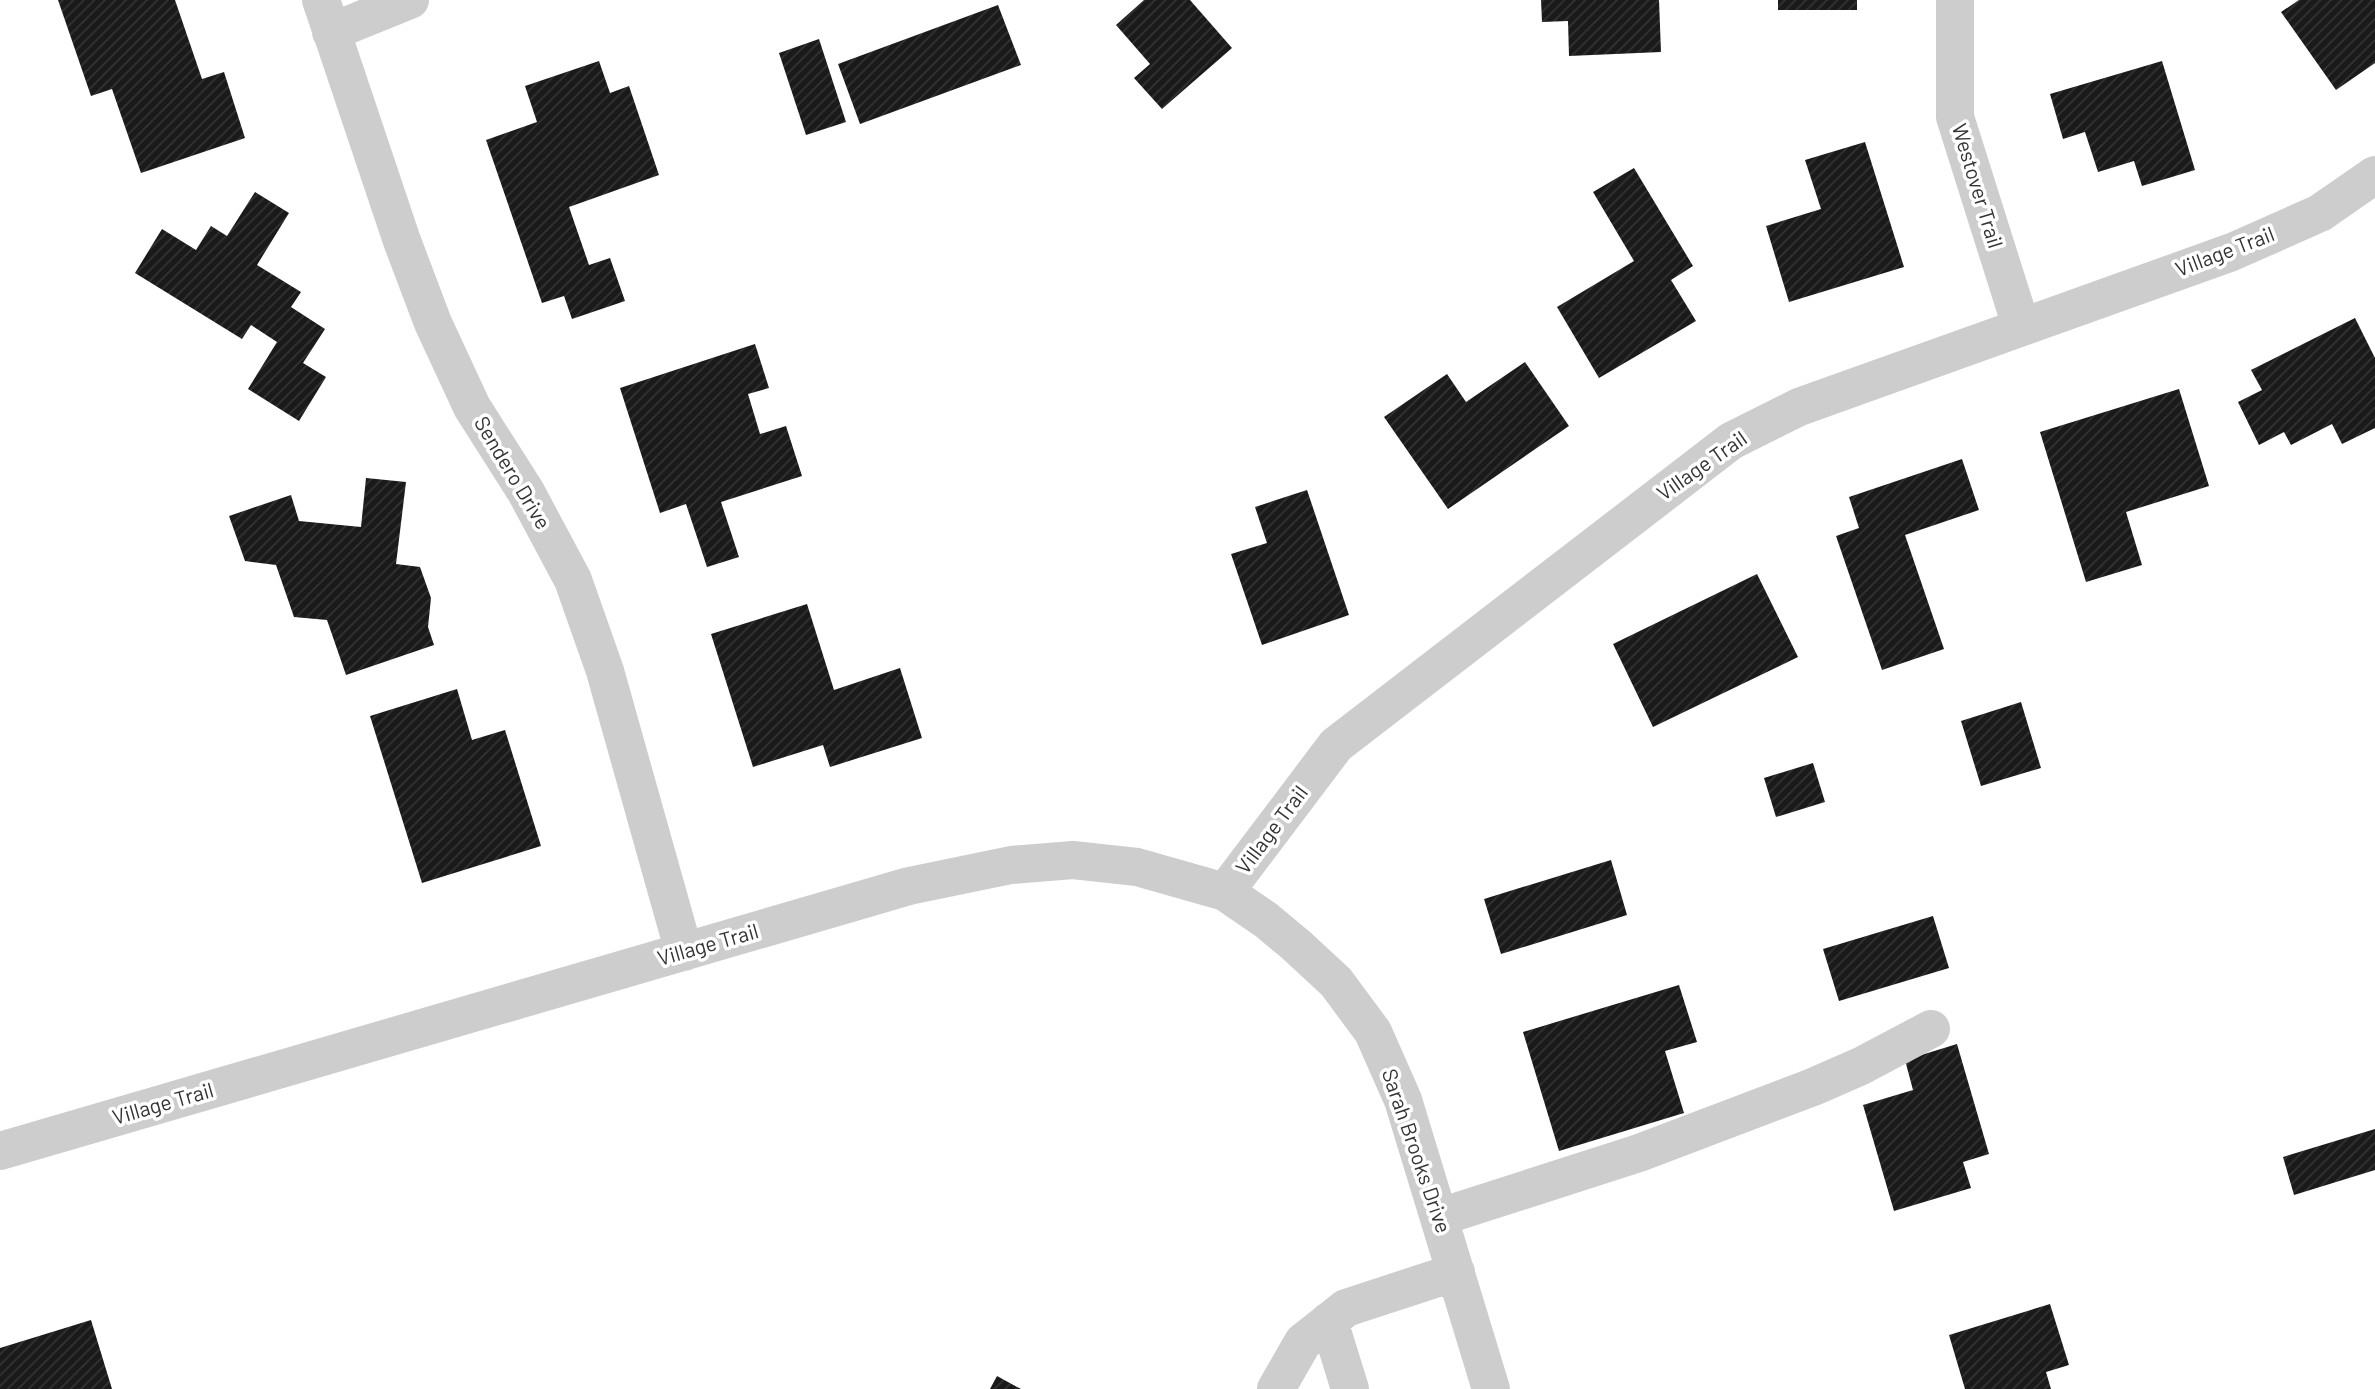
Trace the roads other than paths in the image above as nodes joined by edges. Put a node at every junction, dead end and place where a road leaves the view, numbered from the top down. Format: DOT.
graph roads {
  1 [pos="410,0"];
  2 [pos="1955,0"];
  3 [pos="326,16"];
  4 [pos="2375,175"];
  5 [pos="2021,326"];
  6 [pos="1225,891"];
  7 [pos="684,952"];
  8 [pos="1931,1029"];
  9 [pos="0,1152"];
  10 [pos="1440,1217"];
  11 [pos="1456,1272"];
  12 [pos="1329,1321"];
  13 [pos="1276,1389"];
  14 [pos="1350,1389"];
  15 [pos="1491,1389"];
  1 -- 3 [label="street"];
  2 -- 5 [label="street, Westover Trail"];
  3 -- 7 [label="street, Sendero Drive"];
  4 -- 5 [label="street, Village Trail"];
  5 -- 6 [label="street, Village Trail"];
  6 -- 7 [label="street, Village Trail"];
  6 -- 10 [label="street, Sarah Brooks Drive"];
  7 -- 9 [label="street, Village Trail"];
  8 -- 10 [label="street"];
  10 -- 11 [label="street, Sarah Brooks Drive"];
  11 -- 12 [label="street"];
  11 -- 15 [label="street, Sarah Brooks Drive"];
  12 -- 13 [label="street"];
  12 -- 14 [label="street"];
}
